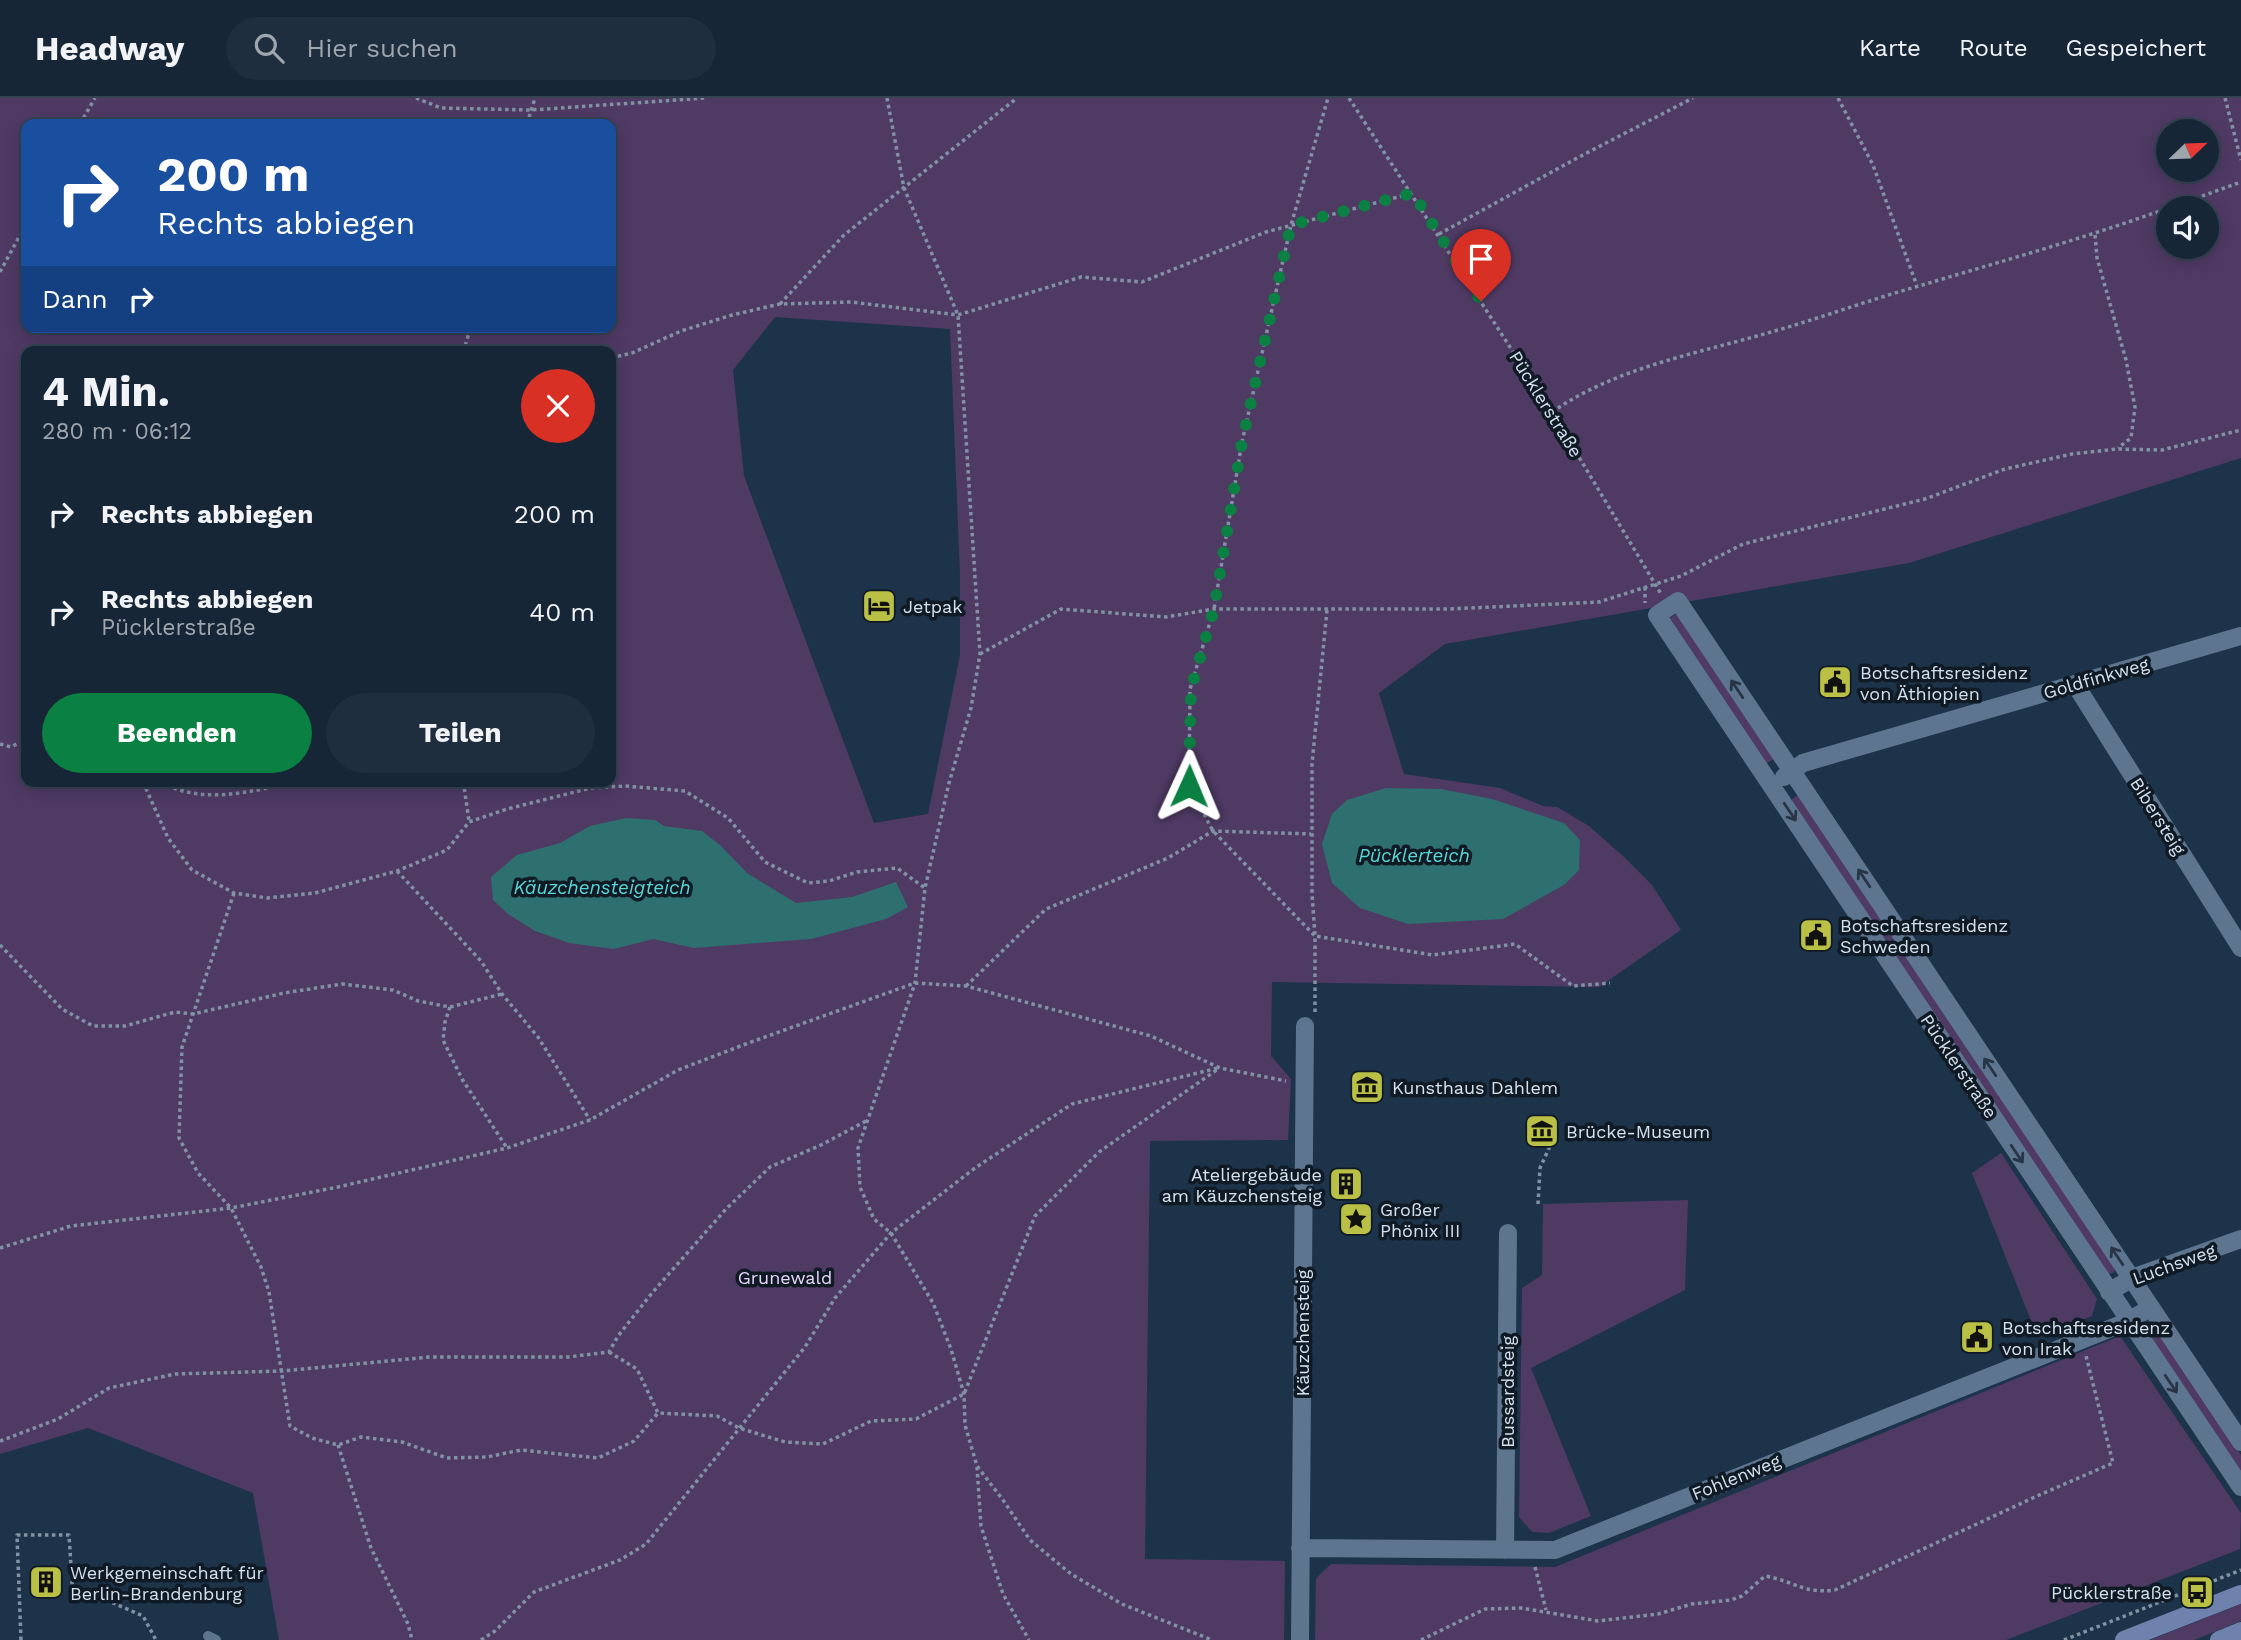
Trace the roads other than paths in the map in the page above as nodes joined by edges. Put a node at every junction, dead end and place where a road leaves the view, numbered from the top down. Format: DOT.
graph roads {
  1 [pos="2241,636"];
  2 [pos="2075,684"];
  3 [pos="1792,771"];
  4 [pos="1771,785"];
  5 [pos="2241,948"];
  6 [pos="1305,1026"];
  7 [pos="1508,1233"];
  8 [pos="2241,1239"];
  9 [pos="2132,1278"];
  10 [pos="2109,1292"];
  11 [pos="2151,1307"];
  12 [pos="2129,1321"];
  13 [pos="2241,1442"];
  14 [pos="2241,1487"];
  15 [pos="1300,1548"];
  16 [pos="1506,1550"];
  17 [pos="2241,1594"];
  18 [pos="2241,1631"];
  19 [pos="1300,1640"];
  20 [pos="2124,1640"];
  21 [pos="2219,1640"];
  1 -- 2 [label="street, Goldfinkweg"];
  2 -- 3 [label="street, Goldfinkweg"];
  2 -- 5 [label="street, Bibersteig"];
  3 -- 4 [label="street"];
  3 -- 4 [label="street, Pücklerstraße, one-way"];
  9 -- 3 [label="street, Pücklerstraße, one-way"];
  4 -- 10 [label="street, Pücklerstraße, one-way"];
  6 -- 15 [label="street, Käuzchensteig"];
  7 -- 16 [label="street, Bussardsteig"];
  8 -- 9 [label="street, Luchsweg"];
  9 -- 10 [label="street, Luchsweg"];
  9 -- 11 [label="street, Pücklerstraße"];
  10 -- 12 [label="street, Pücklerstraße"];
  11 -- 12 [label="street, Fohlenweg"];
  11 -- 13 [label="street, Pücklerstraße"];
  12 -- 14 [label="street, Pücklerstraße, one-way"];
  12 -- 16 [label="street, Fohlenweg"];
  15 -- 16 [label="street, Fohlenweg"];
  15 -- 19 [label="street, Käuzchensteig"];
  17 -- 20 [label="main road"];
  18 -- 21 [label="main road"];
}
